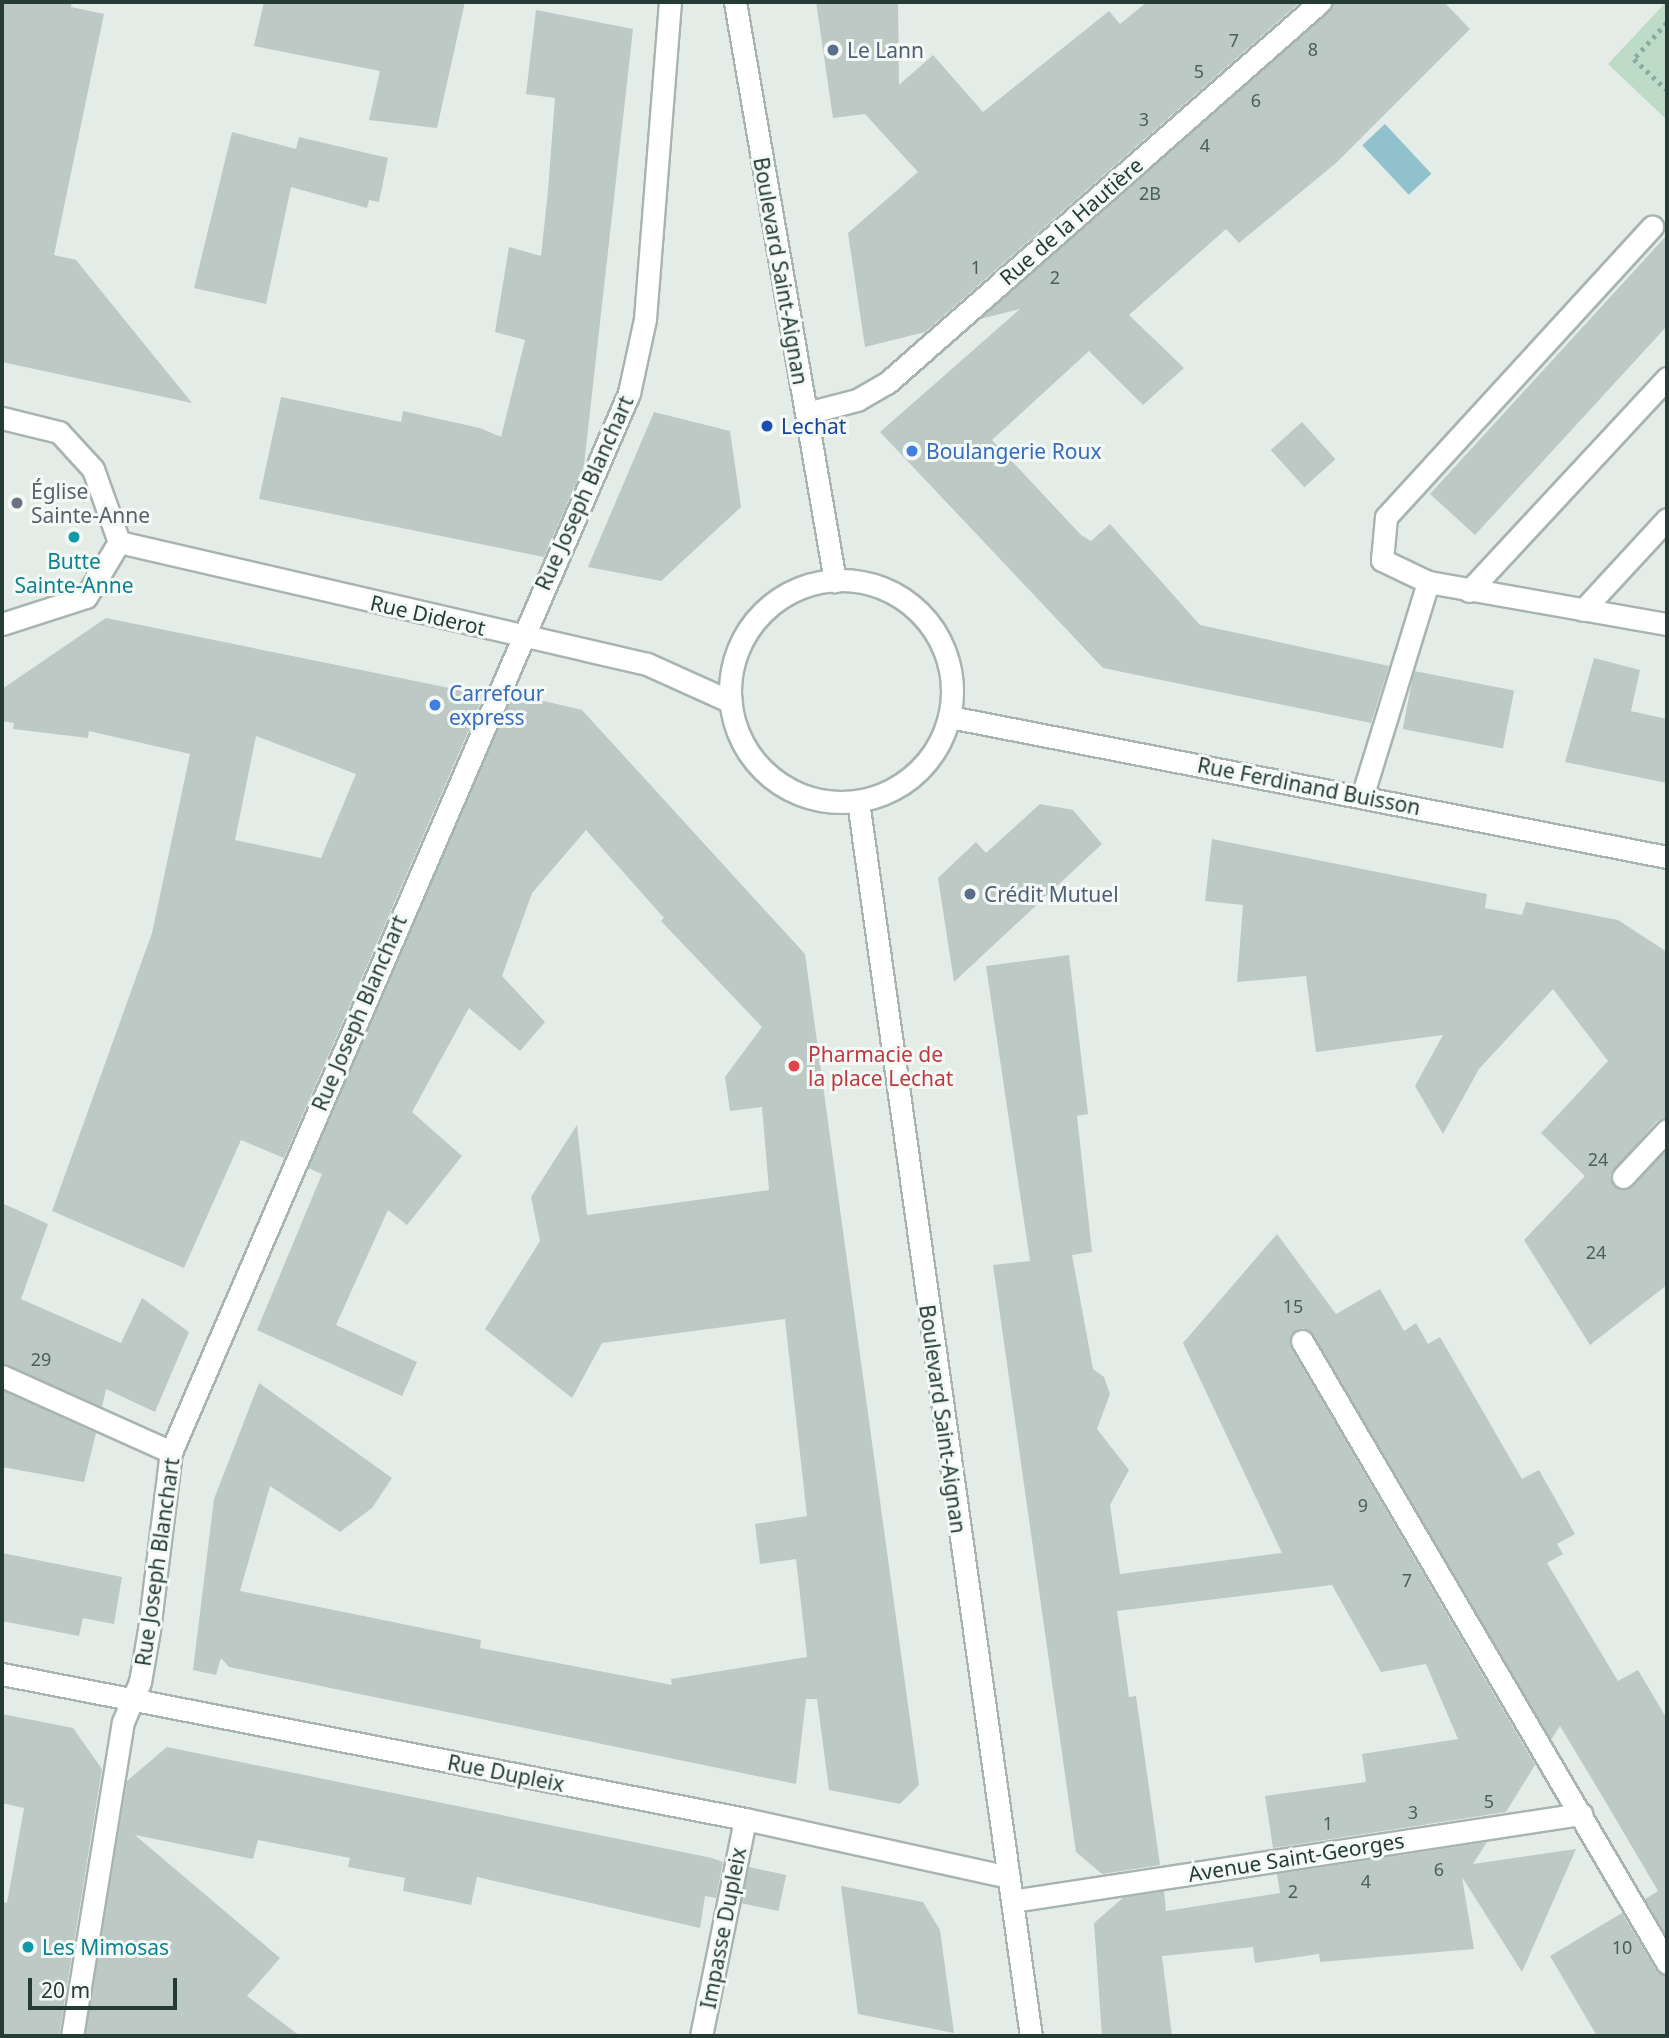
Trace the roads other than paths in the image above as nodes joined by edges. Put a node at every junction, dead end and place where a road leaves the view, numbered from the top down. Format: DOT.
graph roads {
  1 [pos="670,2"];
  2 [pos="735,2"];
  3 [pos="1320,2"];
  4 [pos="1652,227"];
  5 [pos="1667,378"];
  6 [pos="807,413"];
  7 [pos="2,418"];
  8 [pos="1667,519"];
  9 [pos="119,542"];
  10 [pos="835,580"];
  11 [pos="1428,582"];
  12 [pos="1469,591"];
  13 [pos="1583,610"];
  14 [pos="2,624"];
  15 [pos="1667,624"];
  16 [pos="520,636"];
  17 [pos="731,702"];
  18 [pos="950,716"];
  19 [pos="1362,797"];
  20 [pos="858,801"];
  21 [pos="1667,858"];
  22 [pos="1667,1130"];
  23 [pos="1623,1177"];
  24 [pos="1302,1341"];
  25 [pos="2,1376"];
  26 [pos="171,1452"];
  27 [pos="2,1674"];
  28 [pos="132,1701"];
  29 [pos="1581,1814"];
  30 [pos="745,1819"];
  31 [pos="1009,1877"];
  32 [pos="1012,1900"];
  33 [pos="1667,1963"];
  34 [pos="72,2036"];
  35 [pos="701,2036"];
  36 [pos="1031,2036"];
  1 -- 16 [label="street, Rue Joseph Blanchart"];
  2 -- 6 [label="street, Boulevard Saint-Aignan"];
  3 -- 6 [label="street, Rue de la Hautière"];
  4 -- 11 [label="street"];
  5 -- 12 [label="street"];
  6 -- 10 [label="street, Boulevard Saint-Aignan"];
  7 -- 9 [label="street"];
  8 -- 13 [label="street"];
  9 -- 14 [label="street"];
  9 -- 16 [label="street, Rue Diderot"];
  10 -- 17 [label="street"];
  10 -- 18 [label="street"];
  11 -- 12 [label="street"];
  11 -- 19 [label="street"];
  12 -- 13 [label="street"];
  13 -- 15 [label="street"];
  16 -- 17 [label="street, Rue Diderot"];
  16 -- 26 [label="street, Rue Joseph Blanchart"];
  17 -- 20 [label="street"];
  18 -- 19 [label="street, Rue Ferdinand Buisson"];
  18 -- 20 [label="street"];
  19 -- 21 [label="street, Rue Ferdinand Buisson"];
  20 -- 31 [label="street, Boulevard Saint-Aignan"];
  22 -- 23 [label="street"];
  24 -- 29 [label="street"];
  25 -- 26 [label="street"];
  26 -- 28 [label="street, Rue Joseph Blanchart"];
  27 -- 28 [label="street, Rue Dupleix"];
  28 -- 30 [label="street, Rue Dupleix"];
  28 -- 34 [label="street, Rue Joseph Blanchart"];
  29 -- 32 [label="street, Avenue Saint-Georges"];
  29 -- 33 [label="street"];
  30 -- 31 [label="street, Rue Dupleix"];
  30 -- 35 [label="street, Impasse Dupleix"];
  31 -- 32 [label="street, Boulevard Saint-Aignan"];
  32 -- 36 [label="street, Boulevard Saint-Aignan"];
}
